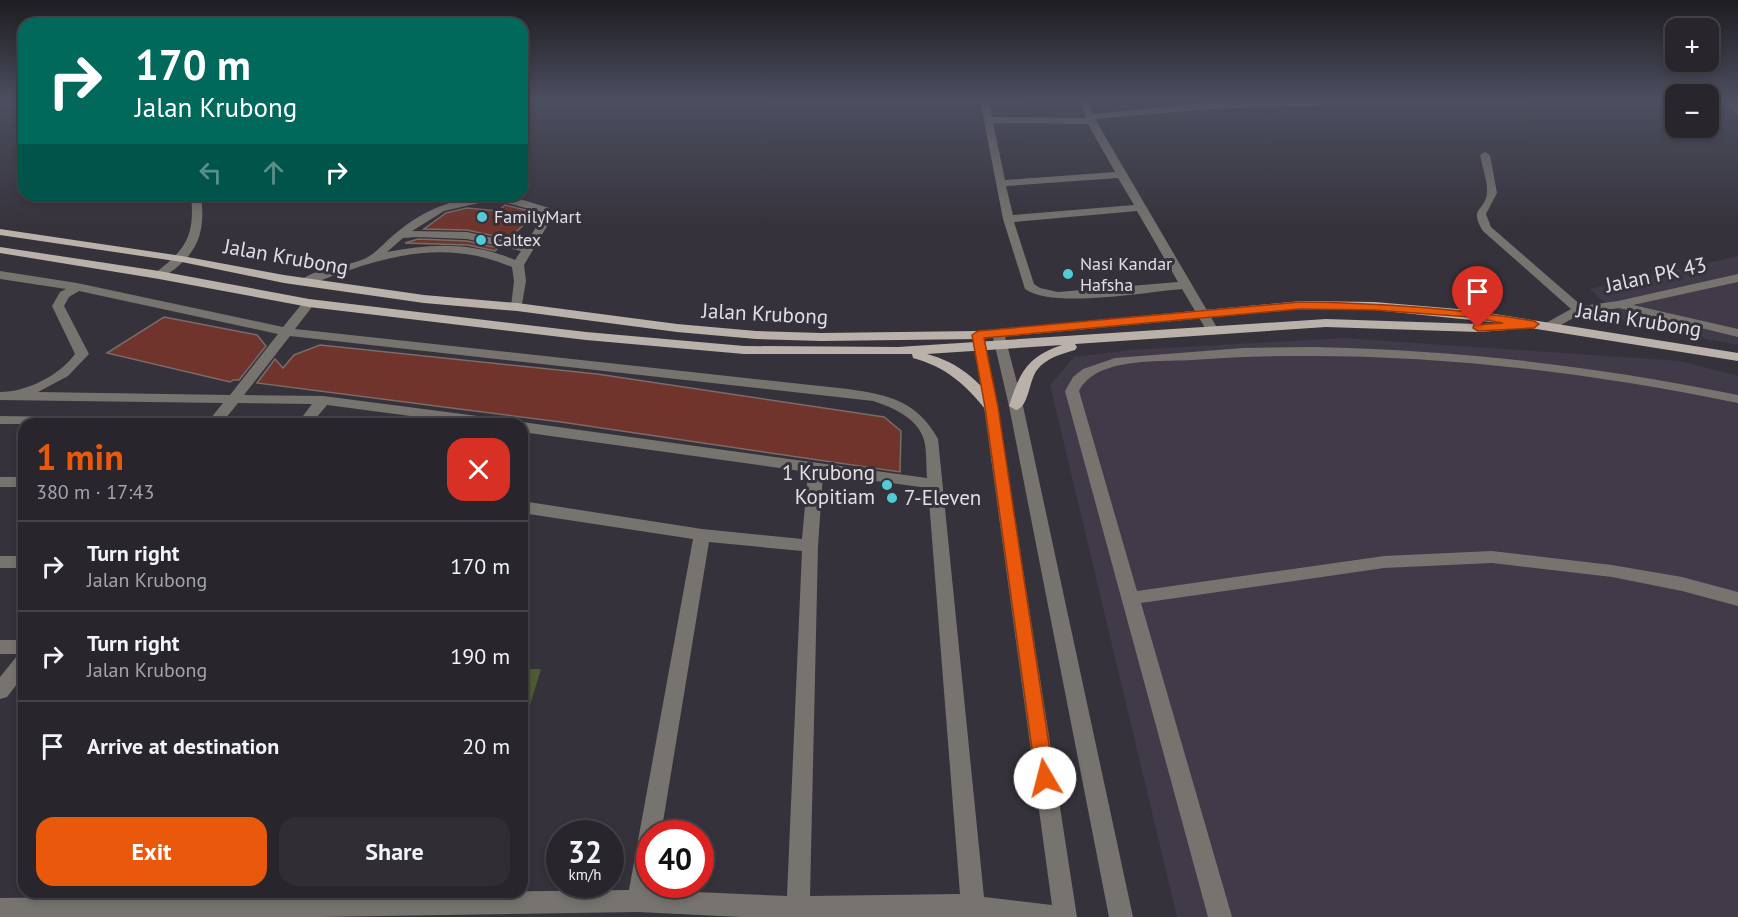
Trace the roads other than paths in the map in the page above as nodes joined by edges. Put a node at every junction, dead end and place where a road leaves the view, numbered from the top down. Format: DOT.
graph roads {
  1 [pos="993,143"];
  2 [pos="1104,143"];
  3 [pos="1485,155"];
  4 [pos="1121,175"];
  5 [pos="1001,183"];
  6 [pos="196,201"];
  7 [pos="488,201"];
  8 [pos="514,201"];
  9 [pos="1140,208"];
  10 [pos="1008,219"];
  11 [pos="0,232"];
  12 [pos="400,235"];
  13 [pos="0,250"];
  14 [pos="529,250"];
  15 [pos="373,258"];
  16 [pos="182,259"];
  17 [pos="518,265"];
  18 [pos="0,275"];
  19 [pos="159,275"];
  20 [pos="1738,278"];
  21 [pos="306,282"];
  22 [pos="1185,285"];
  23 [pos="77,287"];
  24 [pos="309,303"];
  25 [pos="1618,305"];
  26 [pos="517,307"];
  27 [pos="1579,310"];
  28 [pos="1203,315"];
  29 [pos="1534,324"];
  30 [pos="1550,326"];
  31 [pos="1213,331"];
  32 [pos="287,332"];
  33 [pos="1738,333"];
  34 [pos="1000,340"];
  35 [pos="1090,340"];
  36 [pos="980,341"];
  37 [pos="898,351"];
  38 [pos="1738,357"];
  39 [pos="0,396"];
  40 [pos="19,396"];
  41 [pos="236,398"];
  42 [pos="1738,399"];
  43 [pos="323,400"];
  44 [pos="1016,406"];
  45 [pos="991,407"];
  46 [pos="218,418"];
  47 [pos="309,418"];
  48 [pos="456,418"];
  49 [pos="0,420"];
  50 [pos="18,420"];
  51 [pos="528,428"];
  52 [pos="816,468"];
  53 [pos="0,482"];
  54 [pos="18,482"];
  55 [pos="935,484"];
  56 [pos="528,508"];
  57 [pos="702,535"];
  58 [pos="810,546"];
  59 [pos="0,562"];
  60 [pos="18,562"];
  61 [pos="1132,598"];
  62 [pos="1738,599"];
  63 [pos="0,647"];
  64 [pos="18,647"];
  65 [pos="18,668"];
  66 [pos="0,691"];
  67 [pos="653,820"];
  68 [pos="639,898"];
  69 [pos="162,900"];
  70 [pos="638,901"];
  71 [pos="798,908"];
  72 [pos="0,910"];
  73 [pos="961,910"];
  74 [pos="1059,917"];
  75 [pos="1065,917"];
  76 [pos="1121,917"];
  77 [pos="1220,917"];
  1 -- 5 [label="street"];
  2 -- 4 [label="street"];
  3 -- 27 [label="street"];
  4 -- 5 [label="street"];
  4 -- 9 [label="street"];
  5 -- 10 [label="street"];
  6 -- 16 [label="street"];
  7 -- 12 [label="street"];
  8 -- 14 [label="street"];
  9 -- 10 [label="street"];
  9 -- 22 [label="street"];
  10 -- 22 [label="street"];
  11 -- 16 [label="main road, Jalan Krubong"];
  12 -- 14 [label="street"];
  12 -- 15 [label="street"];
  13 -- 19 [label="main road, Jalan Krubong"];
  14 -- 17 [label="street"];
  15 -- 17 [label="street"];
  15 -- 21 [label="street"];
  16 -- 19 [label="street"];
  16 -- 21 [label="main road, Jalan Krubong"];
  17 -- 26 [label="street"];
  18 -- 23 [label="street"];
  19 -- 24 [label="main road, Jalan Krubong"];
  20 -- 25 [label="street, Jalan PK 43"];
  21 -- 26 [label="main road, Jalan Krubong"];
  22 -- 28 [label="street"];
  23 -- 32 [label="street"];
  23 -- 40 [label="street"];
  24 -- 32 [label="street"];
  24 -- 37 [label="main road, Jalan Krubong"];
  25 -- 27 [label="street, Jalan PK 43"];
  25 -- 33 [label="street"];
  26 -- 36 [label="main road, Jalan Krubong"];
  27 -- 30 [label="street, Jalan PK 43"];
  28 -- 29 [label="main road, Jalan Krubong"];
  28 -- 31 [label="street"];
  28 -- 34 [label="main road, Jalan Krubong"];
  29 -- 30 [label="main road, Jalan Krubong"];
  29 -- 31 [label="main road, Jalan Krubong"];
  30 -- 38 [label="main road, Jalan Krubong"];
  31 -- 35 [label="main road, Jalan Krubong"];
  32 -- 41 [label="street"];
  32 -- 55 [label="street"];
  34 -- 35 [label="main road, Jalan Krubong"];
  34 -- 36 [label="main road, Jalan Krubong"];
  34 -- 44 [label="street"];
  35 -- 44 [label="main road"];
  36 -- 37 [label="main road, Jalan Krubong"];
  36 -- 45 [label="street"];
  37 -- 45 [label="main road"];
  39 -- 40 [label="street"];
  40 -- 41 [label="street"];
  41 -- 43 [label="street"];
  41 -- 46 [label="street"];
  42 -- 61 [label="street"];
  43 -- 47 [label="street"];
  43 -- 48 [label="street"];
  44 -- 76 [label="street"];
  45 -- 75 [label="street"];
  49 -- 50 [label="street"];
  51 -- 52 [label="street"];
  52 -- 55 [label="street"];
  52 -- 58 [label="street"];
  53 -- 54 [label="street"];
  55 -- 73 [label="street"];
  56 -- 57 [label="street"];
  57 -- 58 [label="street"];
  57 -- 67 [label="street"];
  58 -- 71 [label="street"];
  59 -- 60 [label="street"];
  61 -- 62 [label="street"];
  61 -- 77 [label="street"];
  63 -- 64 [label="street"];
  65 -- 66 [label="street"];
  68 -- 70 [label="street"];
  69 -- 70 [label="street"];
  69 -- 72 [label="street"];
  70 -- 71 [label="street"];
  71 -- 73 [label="street"];
  73 -- 74 [label="street"];
}
